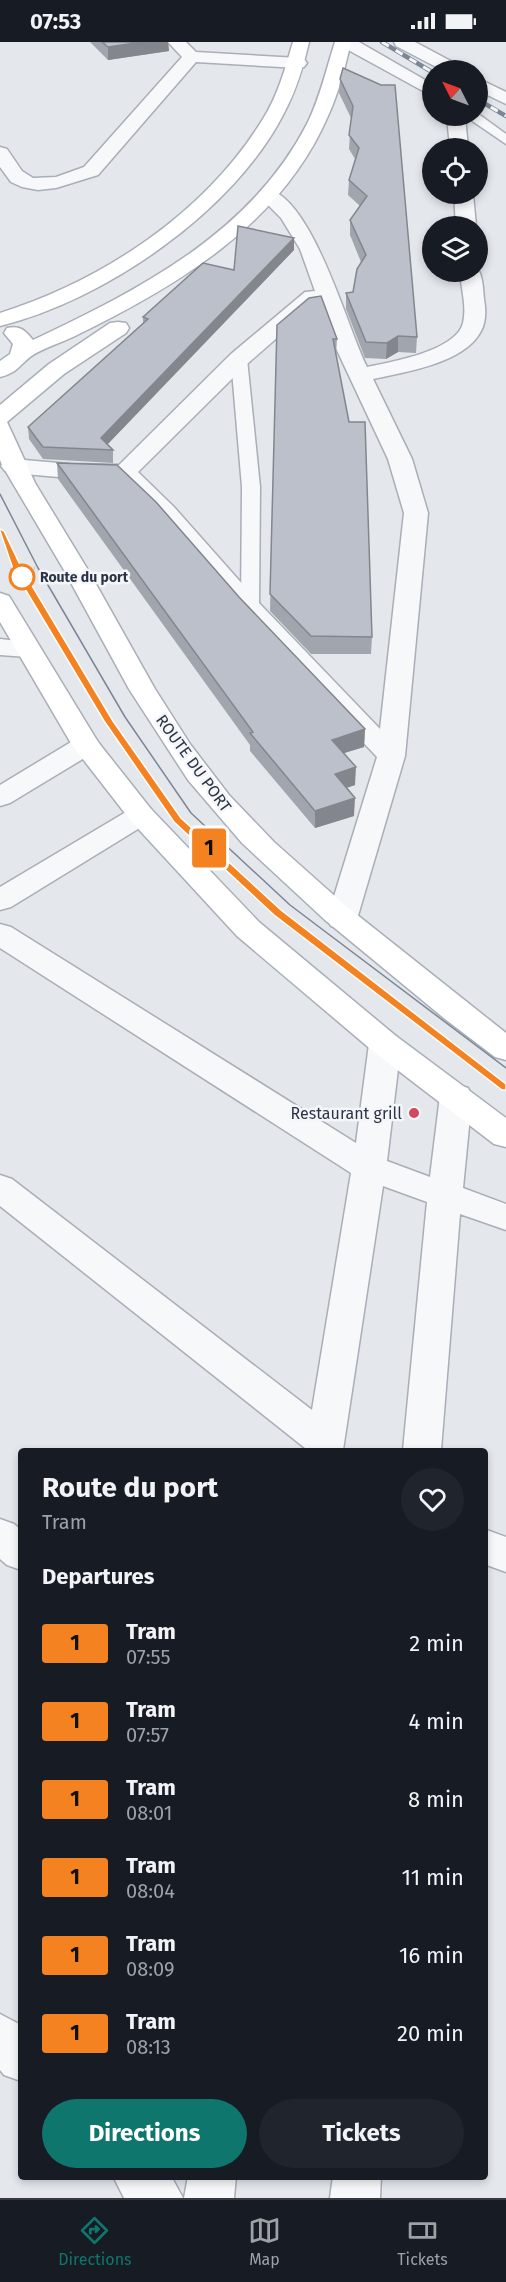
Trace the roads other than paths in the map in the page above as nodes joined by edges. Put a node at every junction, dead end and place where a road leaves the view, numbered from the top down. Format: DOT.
graph roads {
  1 [pos="176,42"];
  2 [pos="301,42"];
  3 [pos="345,42"];
  4 [pos="402,42"];
  5 [pos="191,57"];
  6 [pos="435,60"];
  7 [pos="298,63"];
  8 [pos="422,86"];
  9 [pos="488,89"];
  10 [pos="506,99"];
  11 [pos="486,126"];
  12 [pos="506,140"];
  13 [pos="0,153"];
  14 [pos="268,195"];
  15 [pos="471,282"];
  16 [pos="324,286"];
  17 [pos="147,289"];
  18 [pos="0,320"];
  19 [pos="0,326"];
  20 [pos="72,356"];
  21 [pos="239,359"];
  22 [pos="9,367"];
  23 [pos="361,375"];
  24 [pos="0,417"];
  25 [pos="0,427"];
  26 [pos="13,466"];
  27 [pos="125,472"];
  28 [pos="0,602"];
  29 [pos="250,608"];
  30 [pos="14,648"];
  31 [pos="86,745"];
  32 [pos="391,756"];
  33 [pos="0,797"];
  34 [pos="141,816"];
  35 [pos="0,900"];
  36 [pos="342,919"];
  37 [pos="0,934"];
  38 [pos="385,1044"];
  39 [pos="506,1049"];
  40 [pos="456,1096"];
  41 [pos="506,1135"];
  42 [pos="369,1168"];
  43 [pos="0,1188"];
  44 [pos="445,1195"];
  45 [pos="506,1217"];
  46 [pos="325,1446"];
  47 [pos="422,1448"];
  48 [pos="0,1536"];
  49 [pos="488,1548"];
  50 [pos="18,1551"];
  51 [pos="506,1555"];
  52 [pos="0,2037"];
  53 [pos="18,2055"];
  54 [pos="141,2180"];
  55 [pos="211,2180"];
  56 [pos="357,2180"];
  57 [pos="158,2198"];
  58 [pos="209,2198"];
  59 [pos="355,2198"];
  1 -- 5 [label="street"];
  2 -- 7 [label="main road"];
  3 -- 8 [label="street"];
  3 -- 14 [label="main road"];
  4 -- 6 [label="street"];
  5 -- 7 [label="street"];
  5 -- 13 [label="street"];
  7 -- 18 [label="main road"];
  9 -- 10 [label="street"];
  11 -- 12 [label="lane"];
  14 -- 16 [label="street"];
  14 -- 17 [label="main road"];
  15 -- 23 [label="street"];
  16 -- 21 [label="street"];
  16 -- 23 [label="street"];
  17 -- 20 [label="main road"];
  17 -- 22 [label="main road"];
  19 -- 22 [label="main road"];
  20 -- 22 [label="main road"];
  20 -- 24 [label="main road"];
  21 -- 27 [label="street"];
  21 -- 29 [label="lane"];
  23 -- 32 [label="street"];
  25 -- 26 [label="main road, ROUTE DU PORT"];
  26 -- 27 [label="street"];
  26 -- 36 [label="main road, ROUTE DU PORT"];
  27 -- 29 [label="street"];
  28 -- 30 [label="main road"];
  29 -- 32 [label="street"];
  30 -- 31 [label="main road"];
  31 -- 33 [label="street"];
  31 -- 34 [label="main road"];
  32 -- 36 [label="street"];
  34 -- 35 [label="street"];
  34 -- 38 [label="main road"];
  36 -- 39 [label="main road, ROUTE DU PORT"];
  37 -- 42 [label="street"];
  38 -- 40 [label="main road"];
  38 -- 42 [label="street"];
  40 -- 41 [label="main road"];
  40 -- 44 [label="street"];
  42 -- 44 [label="street"];
  42 -- 46 [label="street"];
  43 -- 46 [label="street"];
  44 -- 45 [label="street"];
  44 -- 47 [label="street"];
  48 -- 50 [label="street"];
  49 -- 51 [label="street"];
  52 -- 53 [label="street"];
  54 -- 57 [label="street"];
  55 -- 58 [label="street"];
  56 -- 59 [label="street"];
}
